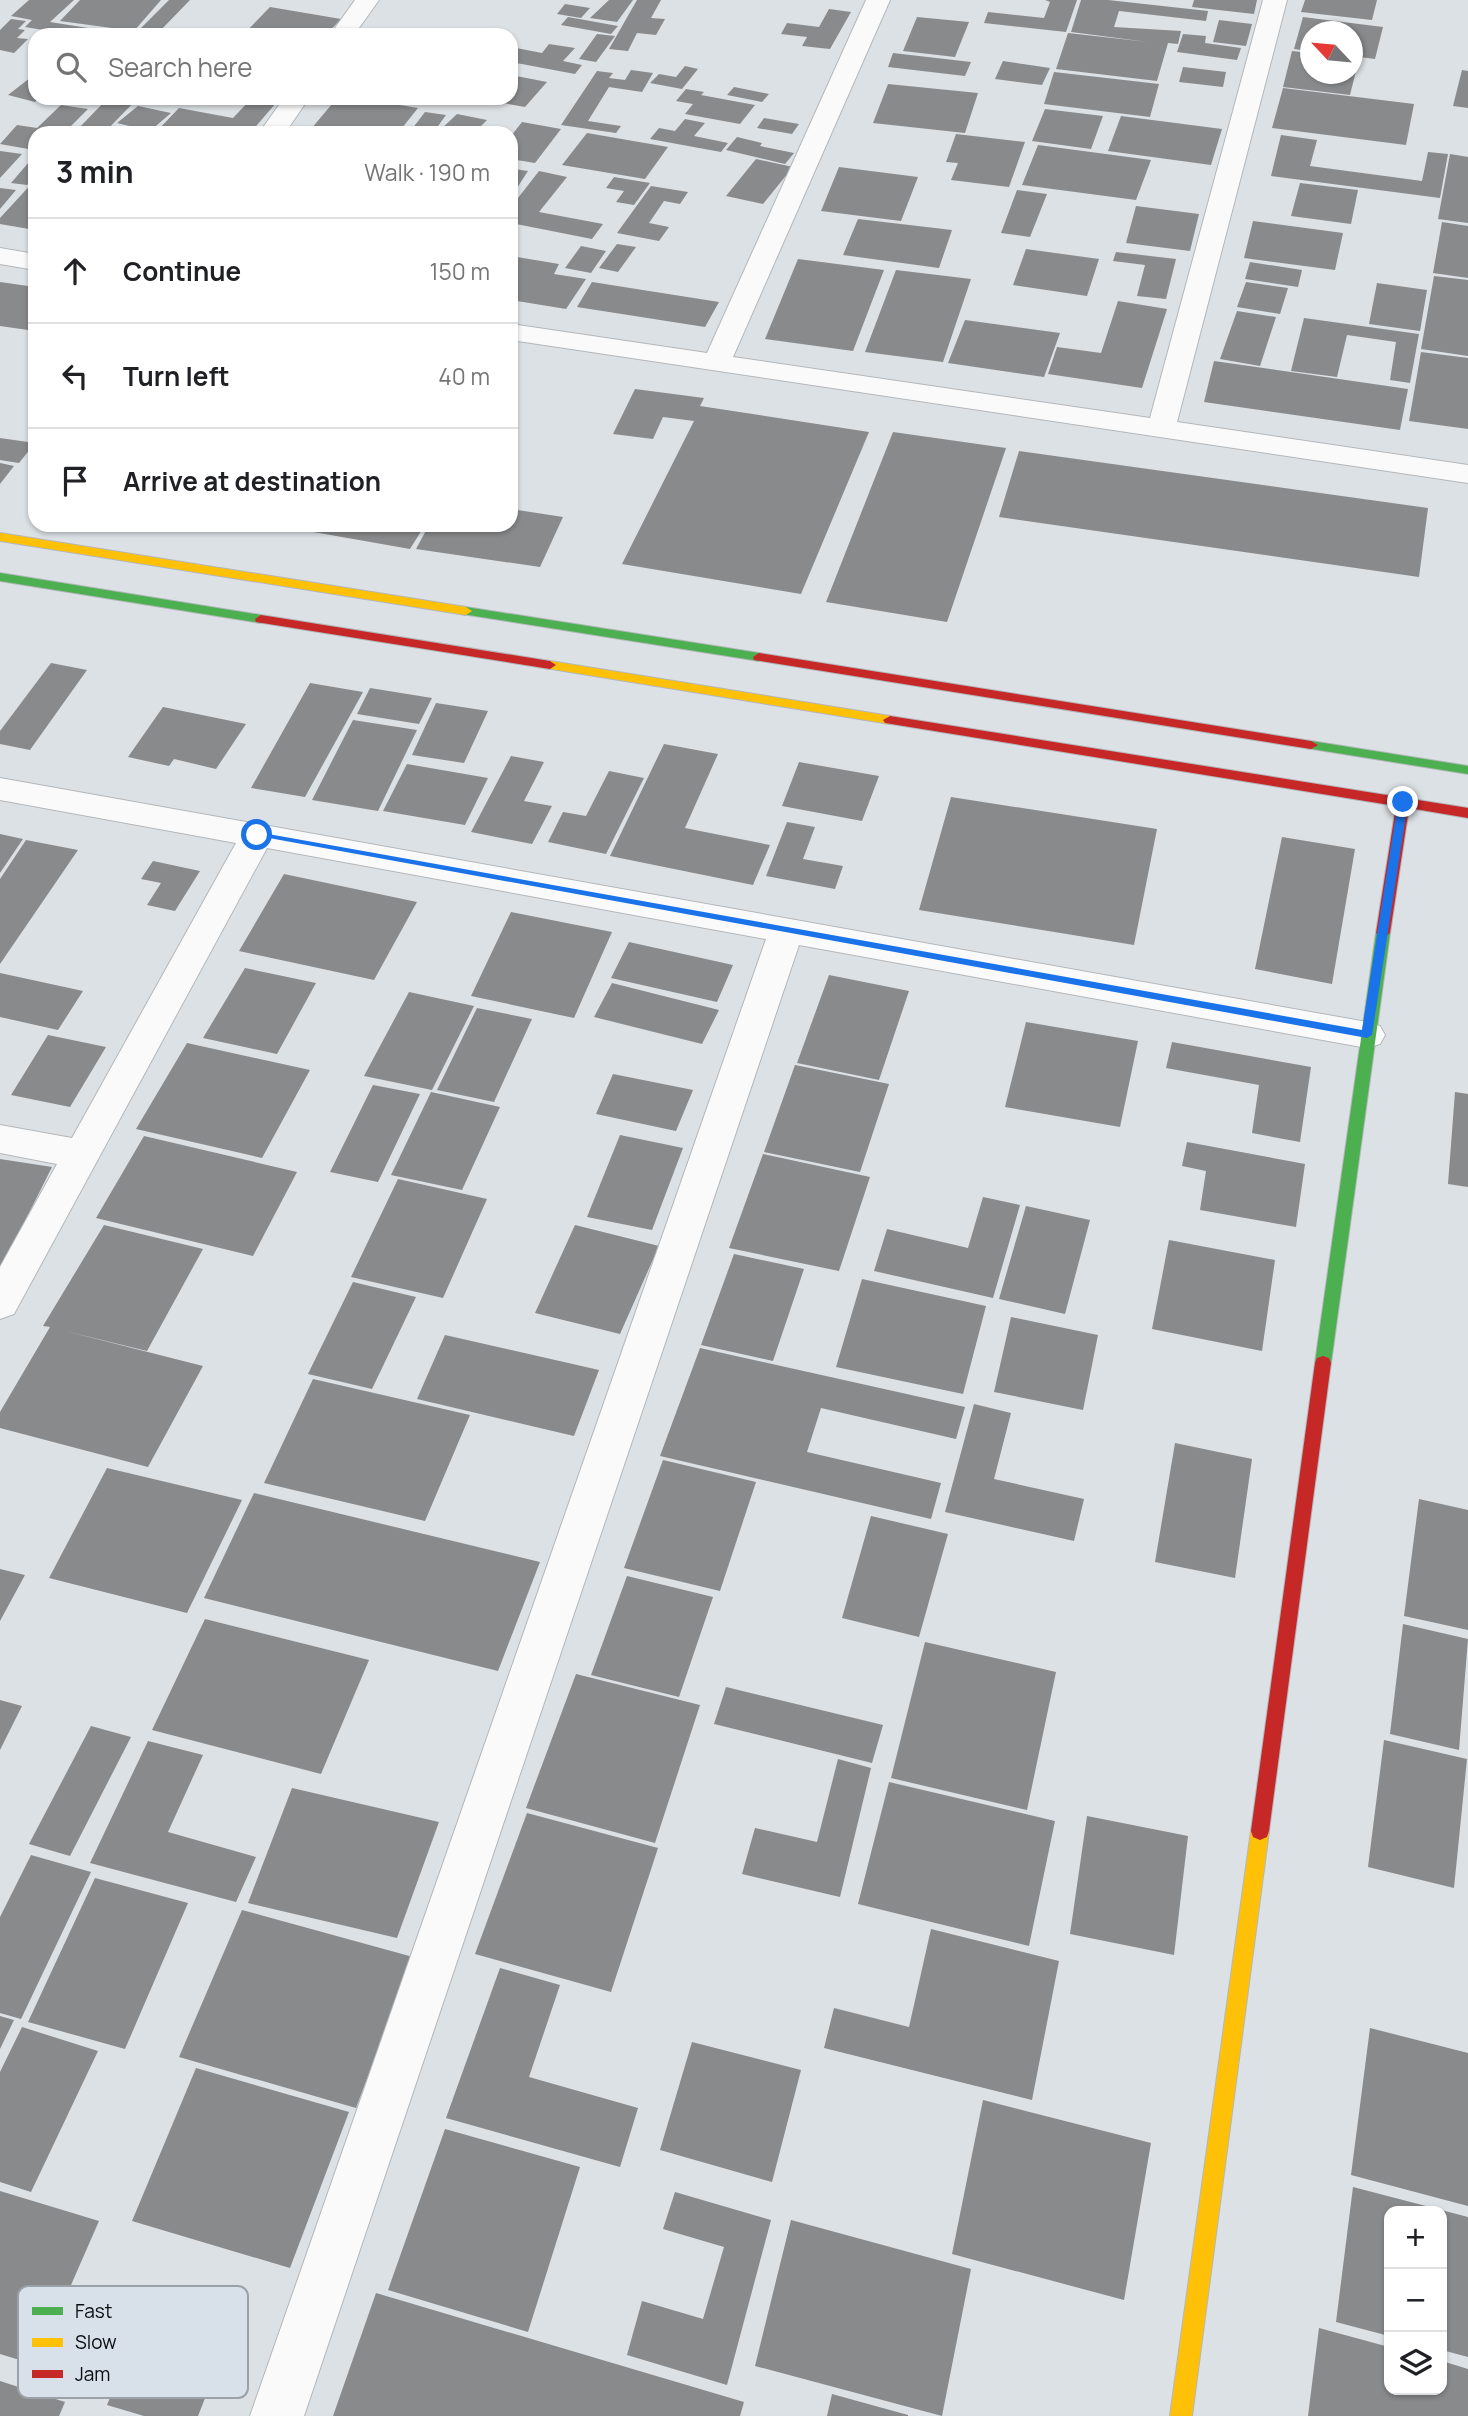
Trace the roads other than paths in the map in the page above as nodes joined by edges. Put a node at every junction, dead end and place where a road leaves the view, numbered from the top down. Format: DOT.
graph roads {
  1 [pos="367,0"];
  2 [pos="878,0"];
  3 [pos="1275,0"];
  4 [pos="347,28"];
  5 [pos="292,105"];
  6 [pos="277,126"];
  7 [pos="0,256"];
  8 [pos="28,261"];
  9 [pos="518,333"];
  10 [pos="716,363"];
  11 [pos="1161,429"];
  12 [pos="1468,474"];
  13 [pos="0,537"];
  14 [pos="0,577"];
  15 [pos="1194,726"];
  16 [pos="1185,768"];
  17 [pos="1468,770"];
  18 [pos="0,789"];
  19 [pos="1403,802"];
  20 [pos="1468,813"];
  21 [pos="257,835"];
  22 [pos="787,930"];
  23 [pos="1367,1035"];
  24 [pos="0,1139"];
  25 [pos="81,1154"];
  26 [pos="0,1303"];
  27 [pos="277,2416"];
  28 [pos="1181,2416"];
  1 -- 4 [label="street"];
  2 -- 10 [label="street"];
  3 -- 11 [label="street"];
  5 -- 6 [label="street"];
  7 -- 8 [label="street"];
  9 -- 10 [label="street"];
  10 -- 11 [label="street"];
  11 -- 12 [label="street"];
  13 -- 15 [label="main road"];
  14 -- 16 [label="main road"];
  15 -- 16 [label="main road"];
  15 -- 17 [label="main road"];
  16 -- 19 [label="main road"];
  18 -- 21 [label="street"];
  19 -- 20 [label="main road"];
  19 -- 23 [label="main road"];
  21 -- 22 [label="street"];
  21 -- 25 [label="street"];
  22 -- 23 [label="street"];
  22 -- 27 [label="street"];
  23 -- 28 [label="main road"];
  24 -- 25 [label="street"];
  25 -- 26 [label="street"];
}
